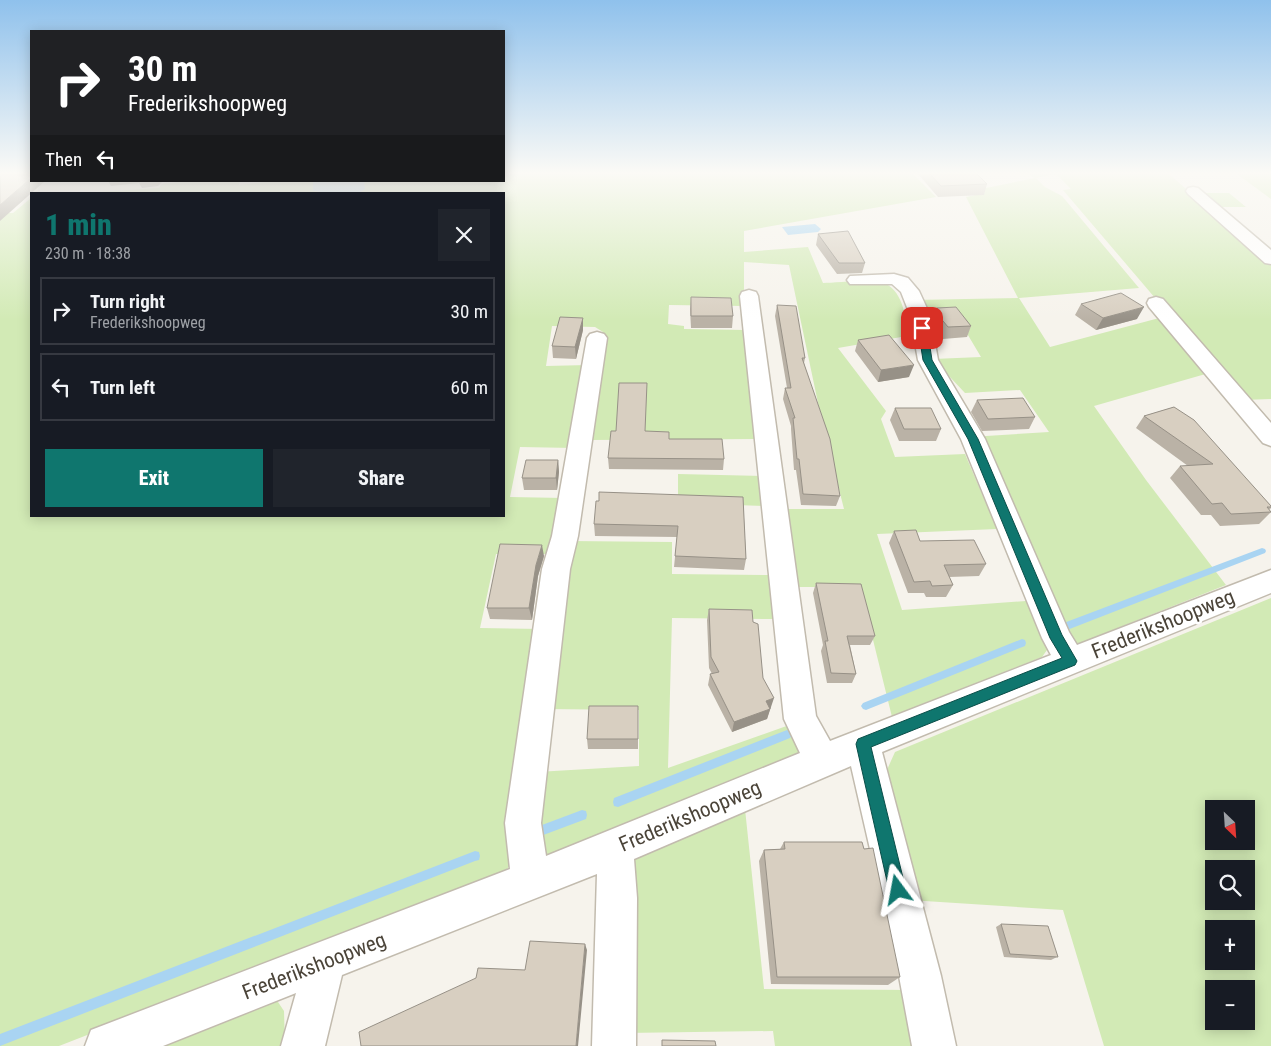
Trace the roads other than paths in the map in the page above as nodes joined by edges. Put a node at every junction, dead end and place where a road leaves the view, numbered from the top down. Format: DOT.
graph roads {
  1 [pos="1229,223"];
  2 [pos="1271,259"];
  3 [pos="856,280"];
  4 [pos="749,296"];
  5 [pos="1156,303"];
  6 [pos="597,338"];
  7 [pos="1271,438"];
  8 [pos="1271,581"];
  9 [pos="1070,661"];
  10 [pos="863,744"];
  11 [pos="822,761"];
  12 [pos="615,848"];
  13 [pos="531,880"];
  14 [pos="325,962"];
  15 [pos="107,1046"];
  16 [pos="303,1046"];
  17 [pos="614,1046"];
  18 [pos="934,1046"];
  1 -- 2 [label="street"];
  3 -- 9 [label="street"];
  4 -- 11 [label="street"];
  5 -- 7 [label="street"];
  6 -- 13 [label="street"];
  8 -- 9 [label="street, Frederikshoopweg"];
  9 -- 10 [label="street, Frederikshoopweg"];
  10 -- 11 [label="street, Frederikshoopweg"];
  10 -- 18 [label="street"];
  11 -- 12 [label="street, Frederikshoopweg"];
  12 -- 13 [label="street, Frederikshoopweg"];
  12 -- 17 [label="street"];
  13 -- 14 [label="street, Frederikshoopweg"];
  14 -- 15 [label="street, Frederikshoopweg"];
  14 -- 16 [label="street"];
}
